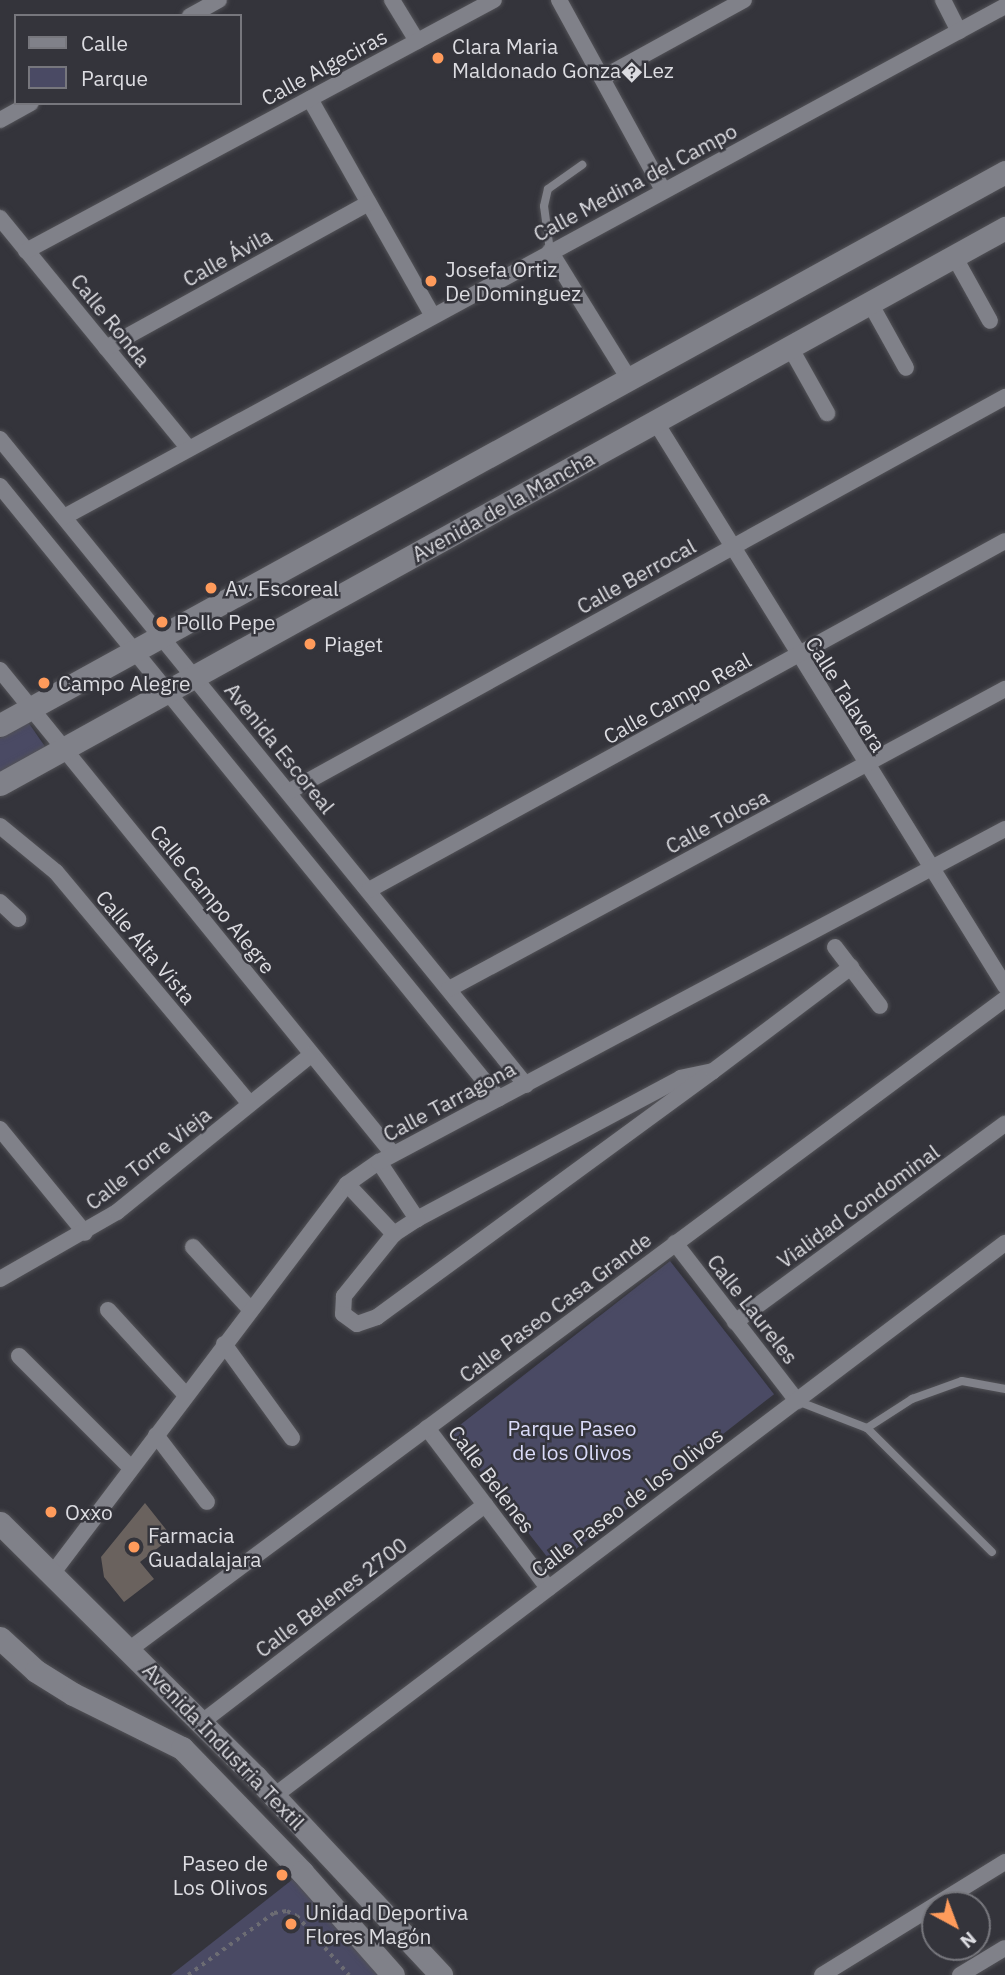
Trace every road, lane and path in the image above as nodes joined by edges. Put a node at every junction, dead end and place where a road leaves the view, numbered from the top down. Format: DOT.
graph roads {
  1 [pos="219,0"];
  2 [pos="392,0"];
  3 [pos="494,0"];
  4 [pos="559,0"];
  5 [pos="744,0"];
  6 [pos="943,0"];
  7 [pos="1005,6"];
  8 [pos="194,14"];
  9 [pos="959,31"];
  10 [pos="417,41"];
  11 [pos="602,78"];
  12 [pos="310,99"];
  13 [pos="27,105"];
  14 [pos="0,120"];
  15 [pos="582,165"];
  16 [pos="1005,172"];
  17 [pos="663,190"];
  18 [pos="369,203"];
  19 [pos="0,218"];
  20 [pos="1005,228"];
  21 [pos="26,250"];
  22 [pos="550,251"];
  23 [pos="954,256"];
  24 [pos="870,303"];
  25 [pos="433,316"];
  26 [pos="990,321"];
  27 [pos="789,347"];
  28 [pos="106,348"];
  29 [pos="906,369"];
  30 [pos="629,379"];
  31 [pos="1005,397"];
  32 [pos="827,413"];
  33 [pos="655,421"];
  34 [pos="0,439"];
  35 [pos="189,449"];
  36 [pos="0,486"];
  37 [pos="64,517"];
  38 [pos="1005,541"];
  39 [pos="732,547"];
  40 [pos="162,636"];
  41 [pos="134,651"];
  42 [pos="798,655"];
  43 [pos="0,670"];
  44 [pos="194,677"];
  45 [pos="1005,689"];
  46 [pos="167,692"];
  47 [pos="32,708"];
  48 [pos="0,725"];
  49 [pos="65,749"];
  50 [pos="865,765"];
  51 [pos="0,784"];
  52 [pos="288,792"];
  53 [pos="0,826"];
  54 [pos="1005,829"];
  55 [pos="7,845"];
  56 [pos="929,869"];
  57 [pos="369,890"];
  58 [pos="0,902"];
  59 [pos="18,919"];
  60 [pos="835,947"];
  61 [pos="851,967"];
  62 [pos="1005,986"];
  63 [pos="449,989"];
  64 [pos="1005,999"];
  65 [pos="880,1006"];
  66 [pos="311,1055"];
  67 [pos="713,1072"];
  68 [pos="526,1085"];
  69 [pos="499,1099"];
  70 [pos="250,1104"];
  71 [pos="606,1118"];
  72 [pos="1005,1124"];
  73 [pos="0,1129"];
  74 [pos="619,1140"];
  75 [pos="393,1154"];
  76 [pos="379,1162"];
  77 [pos="347,1184"];
  78 [pos="417,1219"];
  79 [pos="85,1233"];
  80 [pos="394,1234"];
  81 [pos="1005,1242"];
  82 [pos="675,1244"];
  83 [pos="193,1247"];
  84 [pos="0,1279"];
  85 [pos="250,1309"];
  86 [pos="108,1310"];
  87 [pos="735,1322"];
  88 [pos="224,1344"];
  89 [pos="19,1356"];
  90 [pos="1005,1389"];
  91 [pos="186,1395"];
  92 [pos="797,1401"];
  93 [pos="427,1428"];
  94 [pos="867,1428"];
  95 [pos="156,1435"];
  96 [pos="292,1438"];
  97 [pos="131,1468"];
  98 [pos="207,1502"];
  99 [pos="485,1505"];
  100 [pos="0,1523"];
  101 [pos="992,1552"];
  102 [pos="52,1574"];
  103 [pos="548,1588"];
  104 [pos="0,1638"];
  105 [pos="130,1649"];
  106 [pos="202,1722"];
  107 [pos="256,1777"];
  108 [pos="227,1793"];
  109 [pos="274,1796"];
  110 [pos="1005,1862"];
  111 [pos="1005,1948"];
  112 [pos="188,1975"];
  113 [pos="349,1975"];
  114 [pos="393,1975"];
  115 [pos="441,1975"];
  116 [pos="822,1975"];
  117 [pos="960,1975"];
  1 -- 8 [label="street"];
  2 -- 10 [label="street"];
  3 -- 10 [label="street, Calle Algeciras"];
  4 -- 11 [label="street"];
  5 -- 11 [label="street"];
  6 -- 9 [label="street"];
  7 -- 9 [label="street, Calle Medina del Campo"];
  9 -- 17 [label="street, Calle Medina del Campo"];
  10 -- 12 [label="street, Calle Algeciras"];
  11 -- 17 [label="street"];
  12 -- 18 [label="street"];
  12 -- 21 [label="street, Calle Algeciras"];
  13 -- 14 [label="street"];
  15 -- 22 [label="lane"];
  16 -- 30 [label="street"];
  17 -- 22 [label="street, Calle Medina del Campo"];
  18 -- 25 [label="street"];
  18 -- 28 [label="street, Calle Ávila"];
  19 -- 21 [label="street, Calle Ronda"];
  20 -- 23 [label="street, Avenida de la Mancha"];
  21 -- 28 [label="street, Calle Ronda"];
  22 -- 25 [label="street, Calle Medina del Campo"];
  22 -- 30 [label="street"];
  23 -- 24 [label="street, Avenida de la Mancha"];
  23 -- 26 [label="street"];
  24 -- 27 [label="street, Avenida de la Mancha"];
  24 -- 29 [label="street"];
  25 -- 35 [label="street, Calle Medina del Campo"];
  27 -- 32 [label="street"];
  27 -- 33 [label="street, Avenida de la Mancha"];
  28 -- 35 [label="street, Calle Ronda"];
  30 -- 40 [label="street"];
  31 -- 39 [label="street, Calle Berrocal"];
  33 -- 39 [label="street, Calle Talavera"];
  33 -- 44 [label="street, Avenida de la Mancha"];
  34 -- 37 [label="street, Avenida Escoreal"];
  35 -- 37 [label="street, Calle Medina del Campo"];
  36 -- 41 [label="street"];
  37 -- 40 [label="street, Avenida Escoreal"];
  38 -- 42 [label="street, Calle Campo Real"];
  39 -- 42 [label="street, Calle Talavera"];
  39 -- 52 [label="street, Calle Berrocal"];
  40 -- 41 [label="street"];
  40 -- 44 [label="street, Avenida Escoreal"];
  41 -- 46 [label="street"];
  41 -- 47 [label="street"];
  42 -- 50 [label="street, Calle Talavera"];
  42 -- 57 [label="street, Calle Campo Real"];
  43 -- 47 [label="street, Calle Campo Alegre"];
  44 -- 46 [label="street, Avenida de la Mancha"];
  44 -- 52 [label="street, Avenida Escoreal"];
  45 -- 50 [label="street, Calle Tolosa"];
  46 -- 49 [label="street, Avenida de la Mancha"];
  46 -- 69 [label="street"];
  47 -- 48 [label="street"];
  47 -- 49 [label="street, Calle Campo Alegre"];
  49 -- 51 [label="street, Avenida de la Mancha"];
  49 -- 66 [label="street, Calle Campo Alegre"];
  50 -- 56 [label="street, Calle Talavera"];
  50 -- 63 [label="street, Calle Tolosa"];
  52 -- 57 [label="street, Avenida Escoreal"];
  53 -- 55 [label="street, Calle Alta Vista"];
  54 -- 56 [label="street, Calle Tarragona"];
  55 -- 70 [label="street, Calle Alta Vista"];
  56 -- 62 [label="street, Calle Talavera"];
  56 -- 68 [label="street, Calle Tarragona"];
  57 -- 63 [label="street, Avenida Escoreal"];
  58 -- 59 [label="street"];
  60 -- 61 [label="street"];
  61 -- 65 [label="street"];
  61 -- 67 [label="street"];
  63 -- 68 [label="street, Avenida Escoreal"];
  64 -- 82 [label="street, Calle Paseo Casa Grande"];
  66 -- 70 [label="street, Calle Torre Vieja"];
  66 -- 75 [label="street, Calle Campo Alegre"];
  67 -- 71 [label="street"];
  67 -- 74 [label="street"];
  68 -- 69 [label="street, Calle Tarragona"];
  69 -- 75 [label="street, Calle Tarragona"];
  70 -- 79 [label="street, Calle Torre Vieja"];
  71 -- 74 [label="street"];
  71 -- 78 [label="street"];
  72 -- 87 [label="street, Vialidad Condominal"];
  73 -- 79 [label="street"];
  74 -- 80 [label="street"];
  75 -- 76 [label="street, Calle Tarragona"];
  76 -- 77 [label="street, Calle Tarragona"];
  76 -- 78 [label="street"];
  77 -- 80 [label="street"];
  77 -- 85 [label="street, Calle Tarragona"];
  78 -- 80 [label="street"];
  79 -- 84 [label="street, Calle Torre Vieja"];
  81 -- 92 [label="street, Calle Paseo de los Olivos"];
  82 -- 87 [label="street, Calle Laureles"];
  82 -- 93 [label="street, Calle Paseo Casa Grande"];
  83 -- 85 [label="street"];
  85 -- 88 [label="street, Calle Tarragona"];
  86 -- 91 [label="street"];
  87 -- 92 [label="street, Calle Laureles"];
  88 -- 91 [label="street, Calle Tarragona"];
  88 -- 96 [label="street"];
  89 -- 97 [label="street"];
  90 -- 94 [label="lane"];
  91 -- 95 [label="street, Calle Tarragona"];
  92 -- 94 [label="lane"];
  92 -- 103 [label="street, Calle Paseo de los Olivos"];
  93 -- 99 [label="street, Calle Belenes"];
  93 -- 105 [label="street, Calle Paseo Casa Grande"];
  94 -- 101 [label="lane"];
  95 -- 97 [label="street, Calle Tarragona"];
  95 -- 98 [label="street"];
  97 -- 102 [label="street, Calle Tarragona"];
  99 -- 103 [label="street, Calle Belenes"];
  99 -- 106 [label="street, Calle Belenes 2700"];
  100 -- 102 [label="street, Avenida Industria Textil"];
  102 -- 105 [label="street, Avenida Industria Textil"];
  103 -- 109 [label="street, Calle Paseo de los Olivos"];
  104 -- 108 [label="street, Avenida Industria Textil"];
  105 -- 106 [label="street, Avenida Industria Textil"];
  106 -- 107 [label="street, Avenida Industria Textil"];
  107 -- 108 [label="street"];
  107 -- 109 [label="street, Avenida Industria Textil"];
  108 -- 114 [label="street, Avenida Industria Textil"];
  109 -- 115 [label="street, Avenida Industria Textil"];
  110 -- 116 [label="street"];
  111 -- 117 [label="street"];
  112 -- 113 [label="path"];
}
